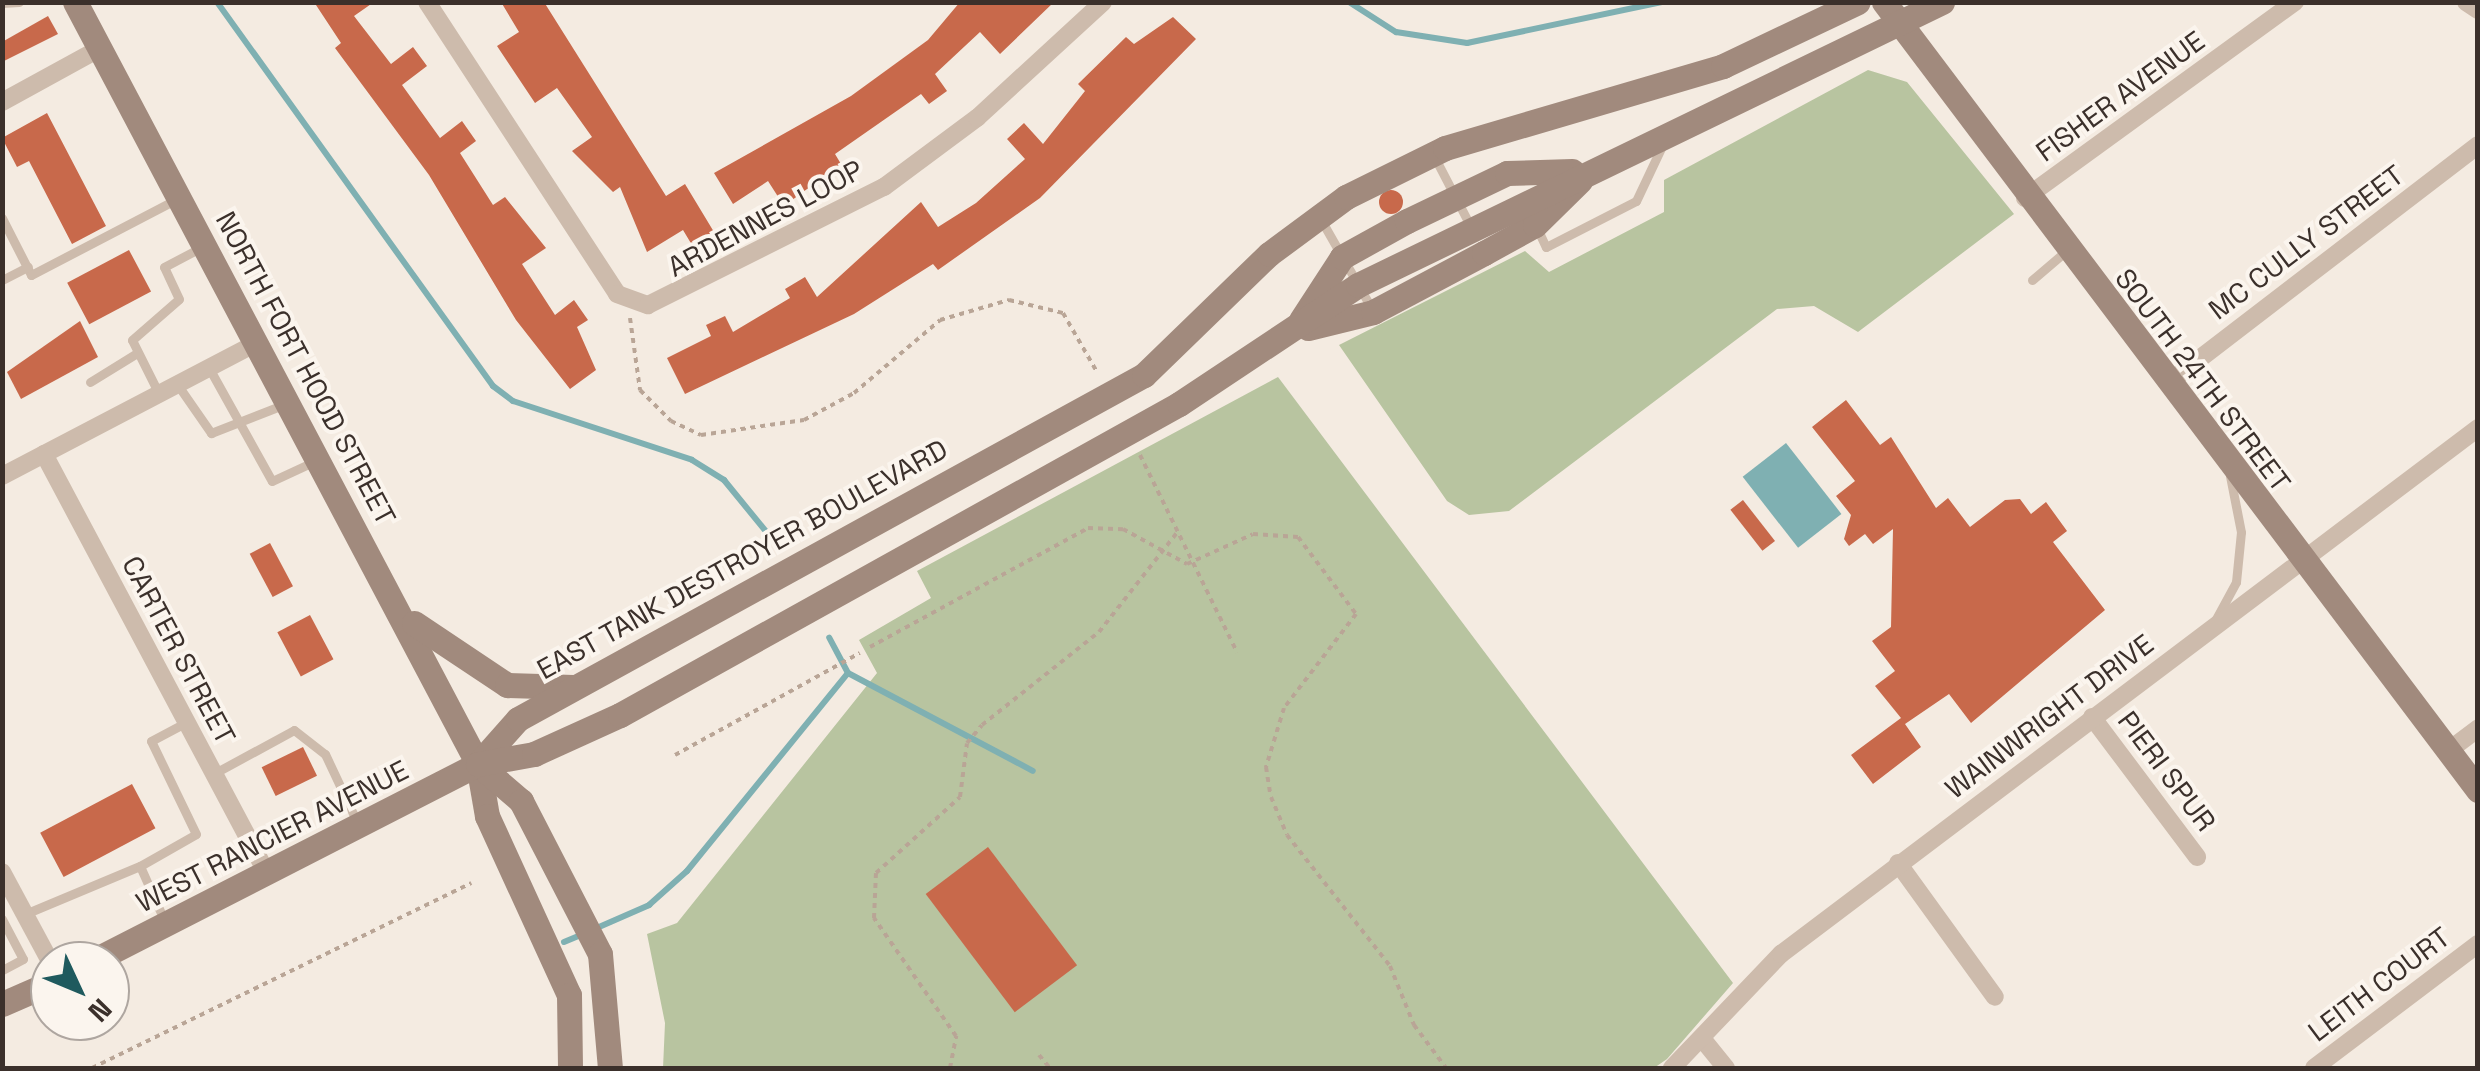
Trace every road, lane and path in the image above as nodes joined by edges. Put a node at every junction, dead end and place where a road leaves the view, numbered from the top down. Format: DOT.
graph roads {
  1 [pos="18,2"];
  2 [pos="75,2"];
  3 [pos="427,2"];
  4 [pos="1104,2"];
  5 [pos="1858,2"];
  6 [pos="1884,2"];
  7 [pos="1942,2"];
  8 [pos="2295,2"];
  9 [pos="2466,2"];
  10 [pos="2,4"];
  11 [pos="2478,10"];
  12 [pos="1900,24"];
  13 [pos="100,49"];
  14 [pos="2,102"];
  15 [pos="1665,140"];
  16 [pos="2478,145"];
  17 [pos="1432,154"];
  18 [pos="179,197"];
  19 [pos="2025,198"];
  20 [pos="1521,199"];
  21 [pos="1318,214"];
  22 [pos="2,218"];
  23 [pos="1470,225"];
  24 [pos="206,245"];
  25 [pos="2066,251"];
  26 [pos="28,267"];
  27 [pos="2,280"];
  28 [pos="2032,280"];
  29 [pos="1358,285"];
  30 [pos="632,304"];
  31 [pos="258,342"];
  32 [pos="137,353"];
  33 [pos="209,368"];
  34 [pos="1098,372"];
  35 [pos="90,382"];
  36 [pos="2168,383"];
  37 [pos="177,384"];
  38 [pos="159,394"];
  39 [pos="291,402"];
  40 [pos="239,422"];
  41 [pos="2478,428"];
  42 [pos="44,454"];
  43 [pos="1140,454"];
  44 [pos="321,458"];
  45 [pos="2226,459"];
  46 [pos="2,476"];
  47 [pos="1179,530"];
  48 [pos="1161,554"];
  49 [pos="2302,560"];
  50 [pos="1196,562"];
  51 [pos="406,616"];
  52 [pos="2210,629"];
  53 [pos="870,647"];
  54 [pos="860,652"];
  55 [pos="1238,652"];
  56 [pos="574,687"];
  57 [pos="2092,717"];
  58 [pos="186,722"];
  59 [pos="2478,728"];
  60 [pos="2448,752"];
  61 [pos="675,756"];
  62 [pos="478,764"];
  63 [pos="214,774"];
  64 [pos="2478,790"];
  65 [pos="359,825"];
  66 [pos="2197,857"];
  67 [pos="1898,863"];
  68 [pos="140,866"];
  69 [pos="2,872"];
  70 [pos="266,872"];
  71 [pos="471,883"];
  72 [pos="25,914"];
  73 [pos="2,919"];
  74 [pos="165,924"];
  75 [pos="39,941"];
  76 [pos="130,942"];
  77 [pos="2478,944"];
  78 [pos="2,970"];
  79 [pos="30,988"];
  80 [pos="5,996"];
  81 [pos="1994,997"];
  82 [pos="1704,1041"];
  83 [pos="1039,1055"];
  84 [pos="92,1068"];
  85 [pos="570,1068"];
  86 [pos="610,1068"];
  87 [pos="950,1068"];
  88 [pos="1050,1068"];
  89 [pos="1446,1068"];
  90 [pos="1672,1068"];
  91 [pos="1726,1068"];
  92 [pos="2314,1068"];
  1 -- 10 [label="lane"];
  2 -- 13 [label="street, NORTH FORT HOOD STREET"];
  3 -- 30 [label="street"];
  4 -- 30 [label="street, ARDENNES LOOP"];
  5 -- 17 [label="street, EAST TANK DESTROYER BOULEVARD"];
  6 -- 12 [label="street, SOUTH 24TH STREET"];
  7 -- 12 [label="street"];
  8 -- 19 [label="street, FISHER AVENUE"];
  9 -- 11 [label="street"];
  12 -- 15 [label="street"];
  12 -- 19 [label="street, SOUTH 24TH STREET"];
  13 -- 14 [label="street"];
  13 -- 18 [label="street, NORTH FORT HOOD STREET"];
  15 -- 20 [label="street"];
  15 -- 20 [label="lane"];
  16 -- 36 [label="street, MC CULLY STREET"];
  17 -- 21 [label="street, EAST TANK DESTROYER BOULEVARD"];
  17 -- 23 [label="lane"];
  18 -- 24 [label="street, NORTH FORT HOOD STREET"];
  18 -- 26 [label="lane"];
  19 -- 25 [label="street, SOUTH 24TH STREET"];
  20 -- 23 [label="street"];
  21 -- 29 [label="lane"];
  21 -- 56 [label="street, EAST TANK DESTROYER BOULEVARD"];
  22 -- 26 [label="lane"];
  23 -- 29 [label="street"];
  24 -- 31 [label="street, NORTH FORT HOOD STREET"];
  24 -- 32 [label="lane"];
  25 -- 28 [label="lane"];
  25 -- 36 [label="street, SOUTH 24TH STREET"];
  26 -- 27 [label="lane"];
  29 -- 62 [label="street"];
  30 -- 34 [label="path"];
  31 -- 33 [label="street"];
  31 -- 39 [label="street, NORTH FORT HOOD STREET"];
  32 -- 35 [label="lane"];
  32 -- 38 [label="lane"];
  33 -- 37 [label="street"];
  33 -- 40 [label="lane"];
  36 -- 45 [label="street, SOUTH 24TH STREET"];
  37 -- 38 [label="street"];
  37 -- 40 [label="lane"];
  38 -- 42 [label="street"];
  39 -- 40 [label="lane"];
  39 -- 44 [label="street, NORTH FORT HOOD STREET"];
  40 -- 44 [label="lane"];
  41 -- 49 [label="street, WAINWRIGHT DRIVE"];
  42 -- 46 [label="street"];
  42 -- 58 [label="street, CARTER STREET"];
  43 -- 47 [label="path"];
  44 -- 51 [label="street, NORTH FORT HOOD STREET"];
  45 -- 49 [label="street, SOUTH 24TH STREET"];
  45 -- 52 [label="lane"];
  47 -- 48 [label="path"];
  47 -- 50 [label="path"];
  48 -- 50 [label="path"];
  48 -- 53 [label="path"];
  48 -- 87 [label="path"];
  49 -- 52 [label="street, WAINWRIGHT DRIVE"];
  49 -- 60 [label="street, SOUTH 24TH STREET"];
  50 -- 55 [label="path"];
  50 -- 89 [label="path"];
  51 -- 56 [label="street"];
  51 -- 62 [label="street, NORTH FORT HOOD STREET"];
  52 -- 57 [label="street, WAINWRIGHT DRIVE"];
  54 -- 61 [label="path"];
  56 -- 62 [label="street, EAST TANK DESTROYER BOULEVARD"];
  57 -- 66 [label="street, PIERI SPUR"];
  57 -- 67 [label="street, WAINWRIGHT DRIVE"];
  58 -- 63 [label="street, CARTER STREET"];
  58 -- 68 [label="lane"];
  59 -- 60 [label="street"];
  60 -- 64 [label="street, SOUTH 24TH STREET"];
  62 -- 65 [label="street, WEST RANCIER AVENUE"];
  62 -- 85 [label="street, NORTH FORT HOOD STREET"];
  62 -- 86 [label="street, NORTH FORT HOOD STREET"];
  63 -- 65 [label="lane"];
  63 -- 70 [label="street, CARTER STREET"];
  65 -- 70 [label="street, WEST RANCIER AVENUE"];
  67 -- 81 [label="street"];
  67 -- 82 [label="street, WAINWRIGHT DRIVE"];
  68 -- 72 [label="lane"];
  68 -- 74 [label="lane"];
  69 -- 72 [label="street"];
  70 -- 74 [label="street, WEST RANCIER AVENUE"];
  71 -- 84 [label="path"];
  72 -- 75 [label="street"];
  73 -- 78 [label="lane"];
  74 -- 76 [label="street, WEST RANCIER AVENUE"];
  77 -- 92 [label="street, LEITH COURT"];
  79 -- 80 [label="street"];
  82 -- 90 [label="street, WAINWRIGHT DRIVE"];
  82 -- 91 [label="street"];
  83 -- 88 [label="path"];
}
